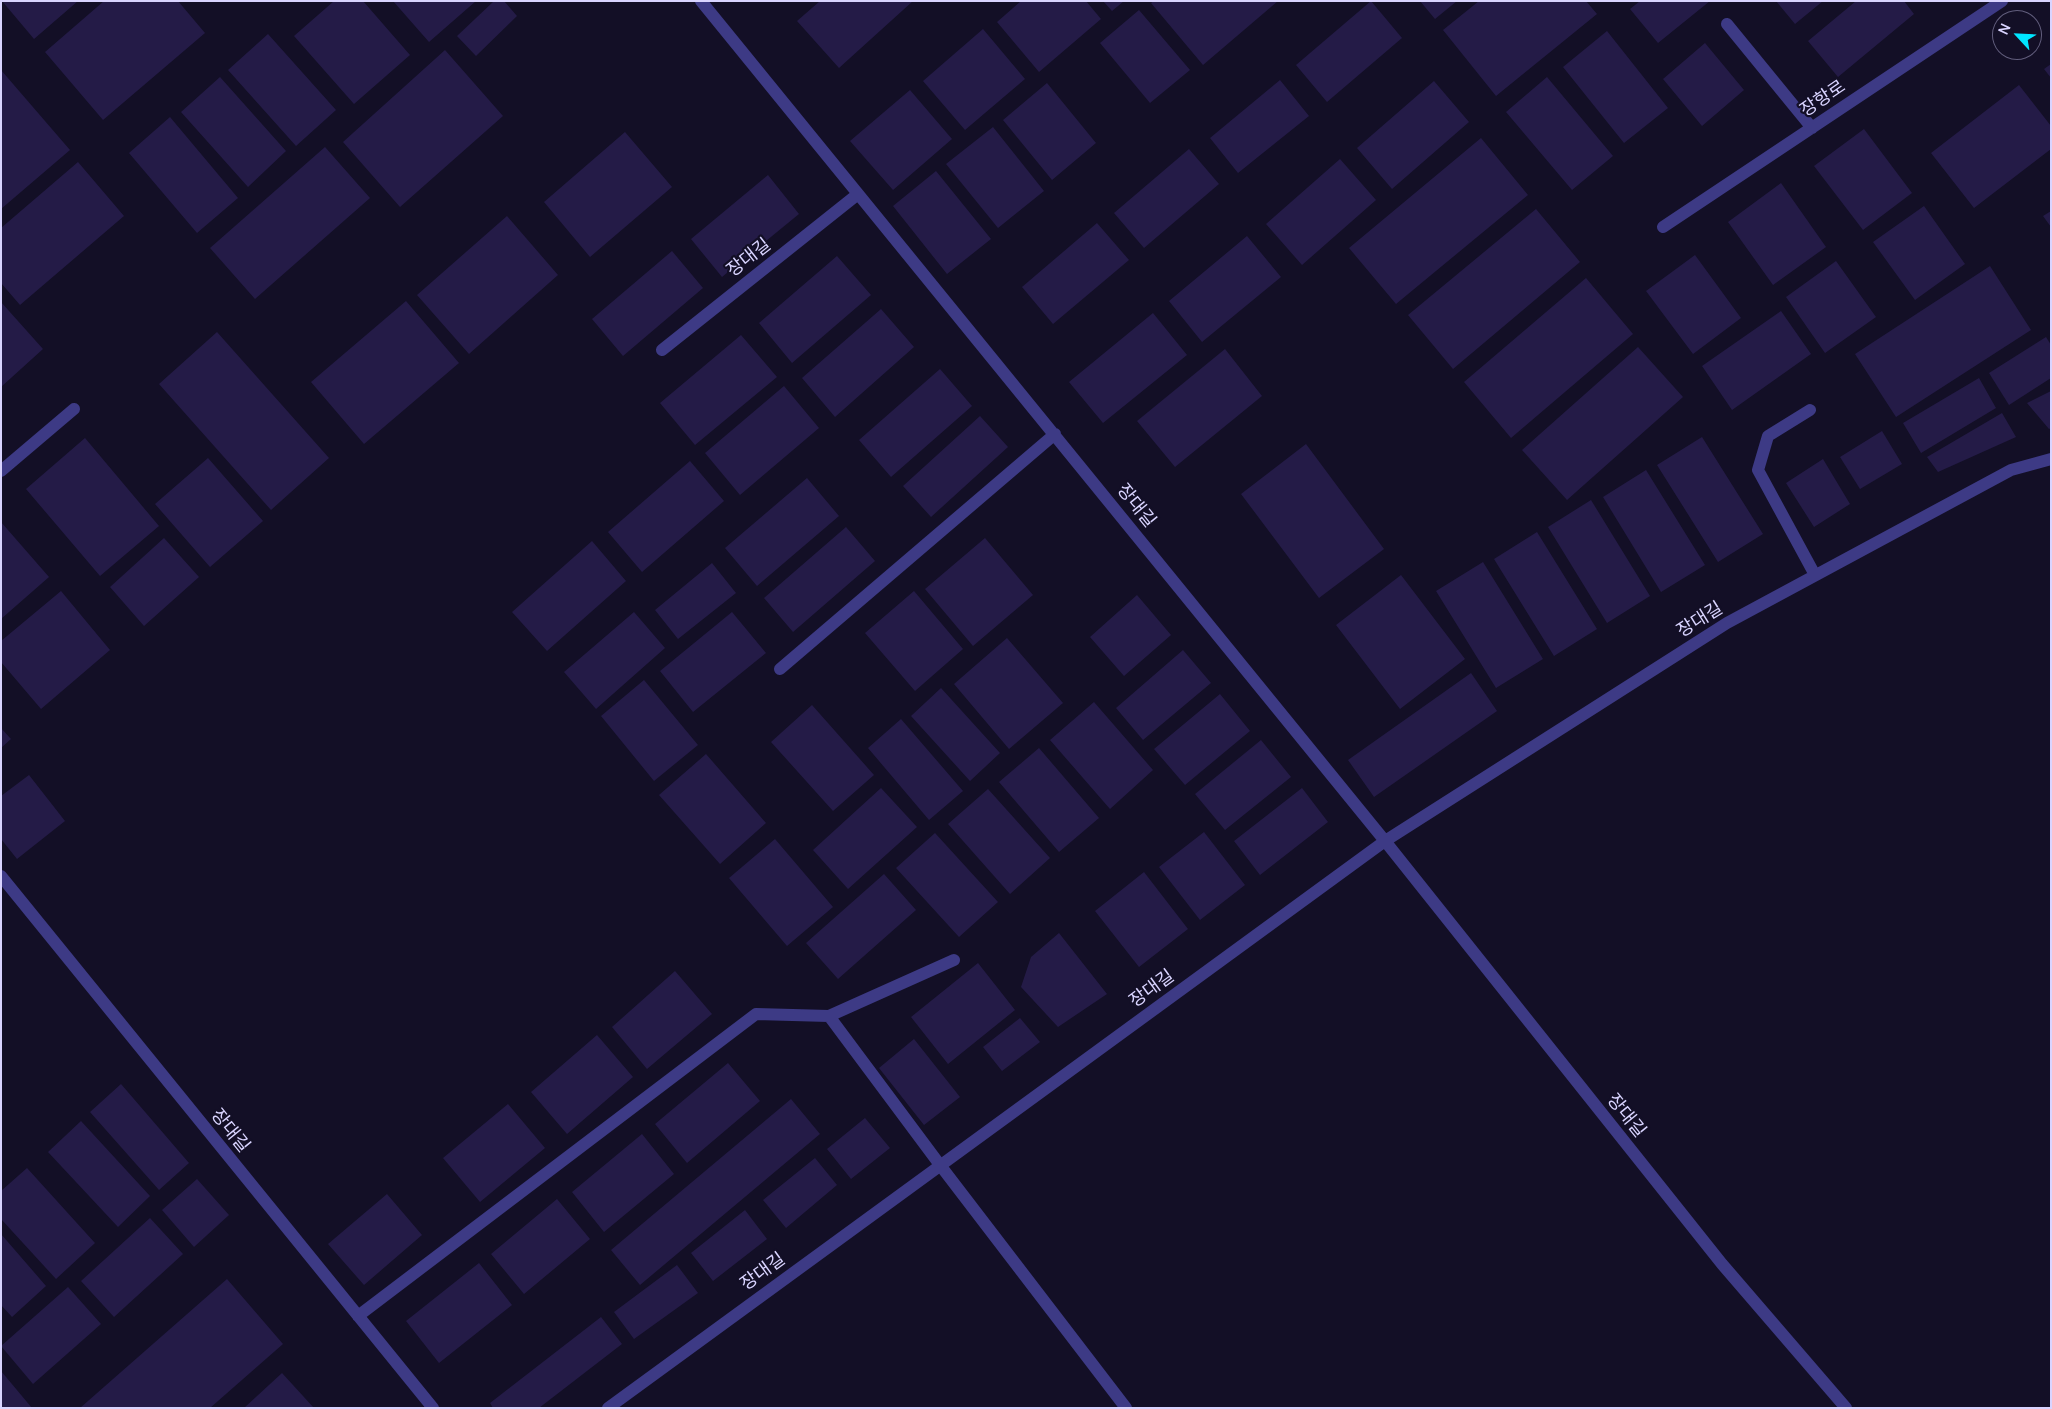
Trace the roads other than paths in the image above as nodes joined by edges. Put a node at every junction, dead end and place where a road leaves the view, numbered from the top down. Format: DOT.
graph roads {
  1 [pos="701,1"];
  2 [pos="2002,1"];
  3 [pos="1727,24"];
  4 [pos="1812,128"];
  5 [pos="858,194"];
  6 [pos="1663,227"];
  7 [pos="662,350"];
  8 [pos="74,409"];
  9 [pos="1810,410"];
  10 [pos="1054,434"];
  11 [pos="2051,459"];
  12 [pos="1,471"];
  13 [pos="1815,575"];
  14 [pos="780,669"];
  15 [pos="1385,841"];
  16 [pos="1,876"];
  17 [pos="954,960"];
  18 [pos="828,1016"];
  19 [pos="940,1166"];
  20 [pos="358,1316"];
  21 [pos="433,1408"];
  22 [pos="608,1408"];
  23 [pos="1126,1408"];
  24 [pos="1846,1408"];
  1 -- 5 [label="street, 장대길"];
  2 -- 4 [label="street, 장항로"];
  3 -- 4 [label="street"];
  4 -- 6 [label="street, 장항로"];
  5 -- 7 [label="street, 장대길"];
  5 -- 10 [label="street, 장대길"];
  8 -- 12 [label="street"];
  9 -- 13 [label="street"];
  10 -- 14 [label="street"];
  10 -- 15 [label="street, 장대길"];
  11 -- 13 [label="street, 장대길"];
  13 -- 15 [label="street, 장대길"];
  15 -- 19 [label="street, 장대길"];
  15 -- 24 [label="street, 장대길"];
  16 -- 20 [label="street, 장대길"];
  17 -- 18 [label="street"];
  18 -- 19 [label="street"];
  18 -- 20 [label="street"];
  19 -- 22 [label="street, 장대길"];
  19 -- 23 [label="street"];
  20 -- 21 [label="street, 장대길"];
}
